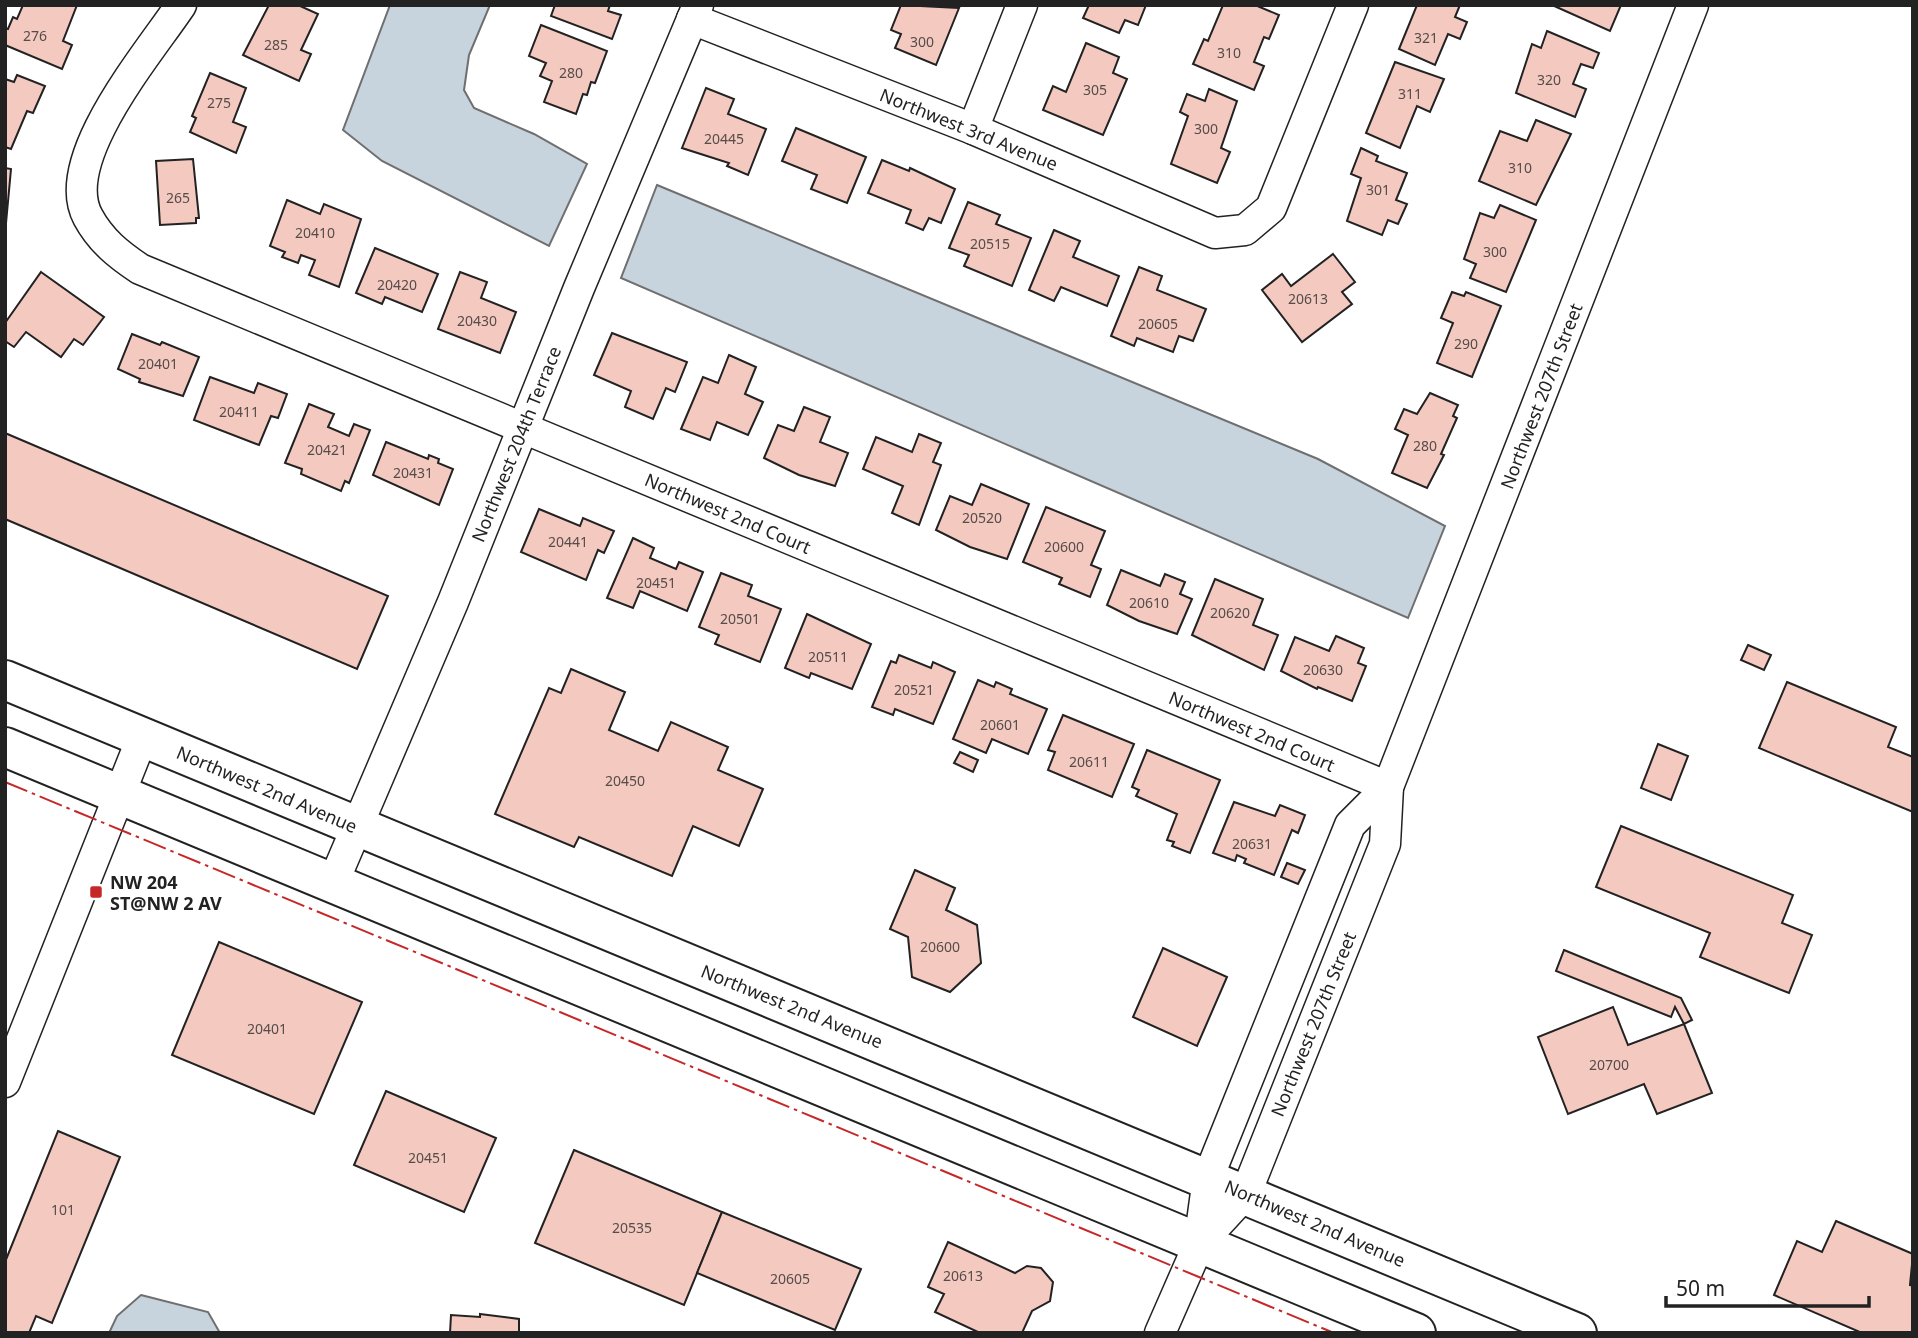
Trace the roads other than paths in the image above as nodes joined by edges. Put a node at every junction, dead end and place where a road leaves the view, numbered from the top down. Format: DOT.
graph roads {
  1 [pos="181,5"];
  2 [pos="1022,5"];
  3 [pos="1353,5"];
  4 [pos="1693,5"];
  5 [pos="695,12"];
  6 [pos="973,129"];
  7 [pos="523,428"];
  8 [pos="5,680"];
  9 [pos="142,738"];
  10 [pos="5,747"];
  11 [pos="1388,787"];
  12 [pos="118,794"];
  13 [pos="357,827"];
  14 [pos="333,883"];
  15 [pos="5,1082"];
  16 [pos="1208,1178"];
  17 [pos="1246,1194"];
  18 [pos="1199,1244"];
  19 [pos="1160,1333"];
  20 [pos="1416,1333"];
  21 [pos="1577,1333"];
  1 -- 7 [label="street, Northwest 2nd Court"];
  2 -- 6 [label="street"];
  3 -- 6 [label="street, Northwest 3rd Avenue"];
  4 -- 11 [label="street, Northwest 207th Street"];
  5 -- 6 [label="street, Northwest 3rd Avenue"];
  5 -- 7 [label="street, Northwest 204th Terrace"];
  7 -- 11 [label="street, Northwest 2nd Court"];
  7 -- 13 [label="street, Northwest 204th Terrace"];
  8 -- 9 [label="main road, Northwest 2nd Avenue"];
  9 -- 12 [label="street"];
  9 -- 13 [label="main road, Northwest 2nd Avenue"];
  10 -- 12 [label="main road"];
  11 -- 16 [label="street, Northwest 207th Street"];
  11 -- 17 [label="street, Northwest 207th Street"];
  12 -- 14 [label="main road"];
  12 -- 15 [label="street"];
  13 -- 14 [label="street, Northwest 204th Terrace"];
  13 -- 16 [label="main road, Northwest 2nd Avenue"];
  14 -- 18 [label="main road"];
  16 -- 17 [label="main road, Northwest 2nd Avenue"];
  16 -- 18 [label="street, Northwest 207th Street"];
  17 -- 18 [label="street, Northwest 207th Street"];
  17 -- 21 [label="main road, Northwest 2nd Avenue"];
  18 -- 19 [label="street, Northwest 207th Street"];
  18 -- 20 [label="main road"];
}
